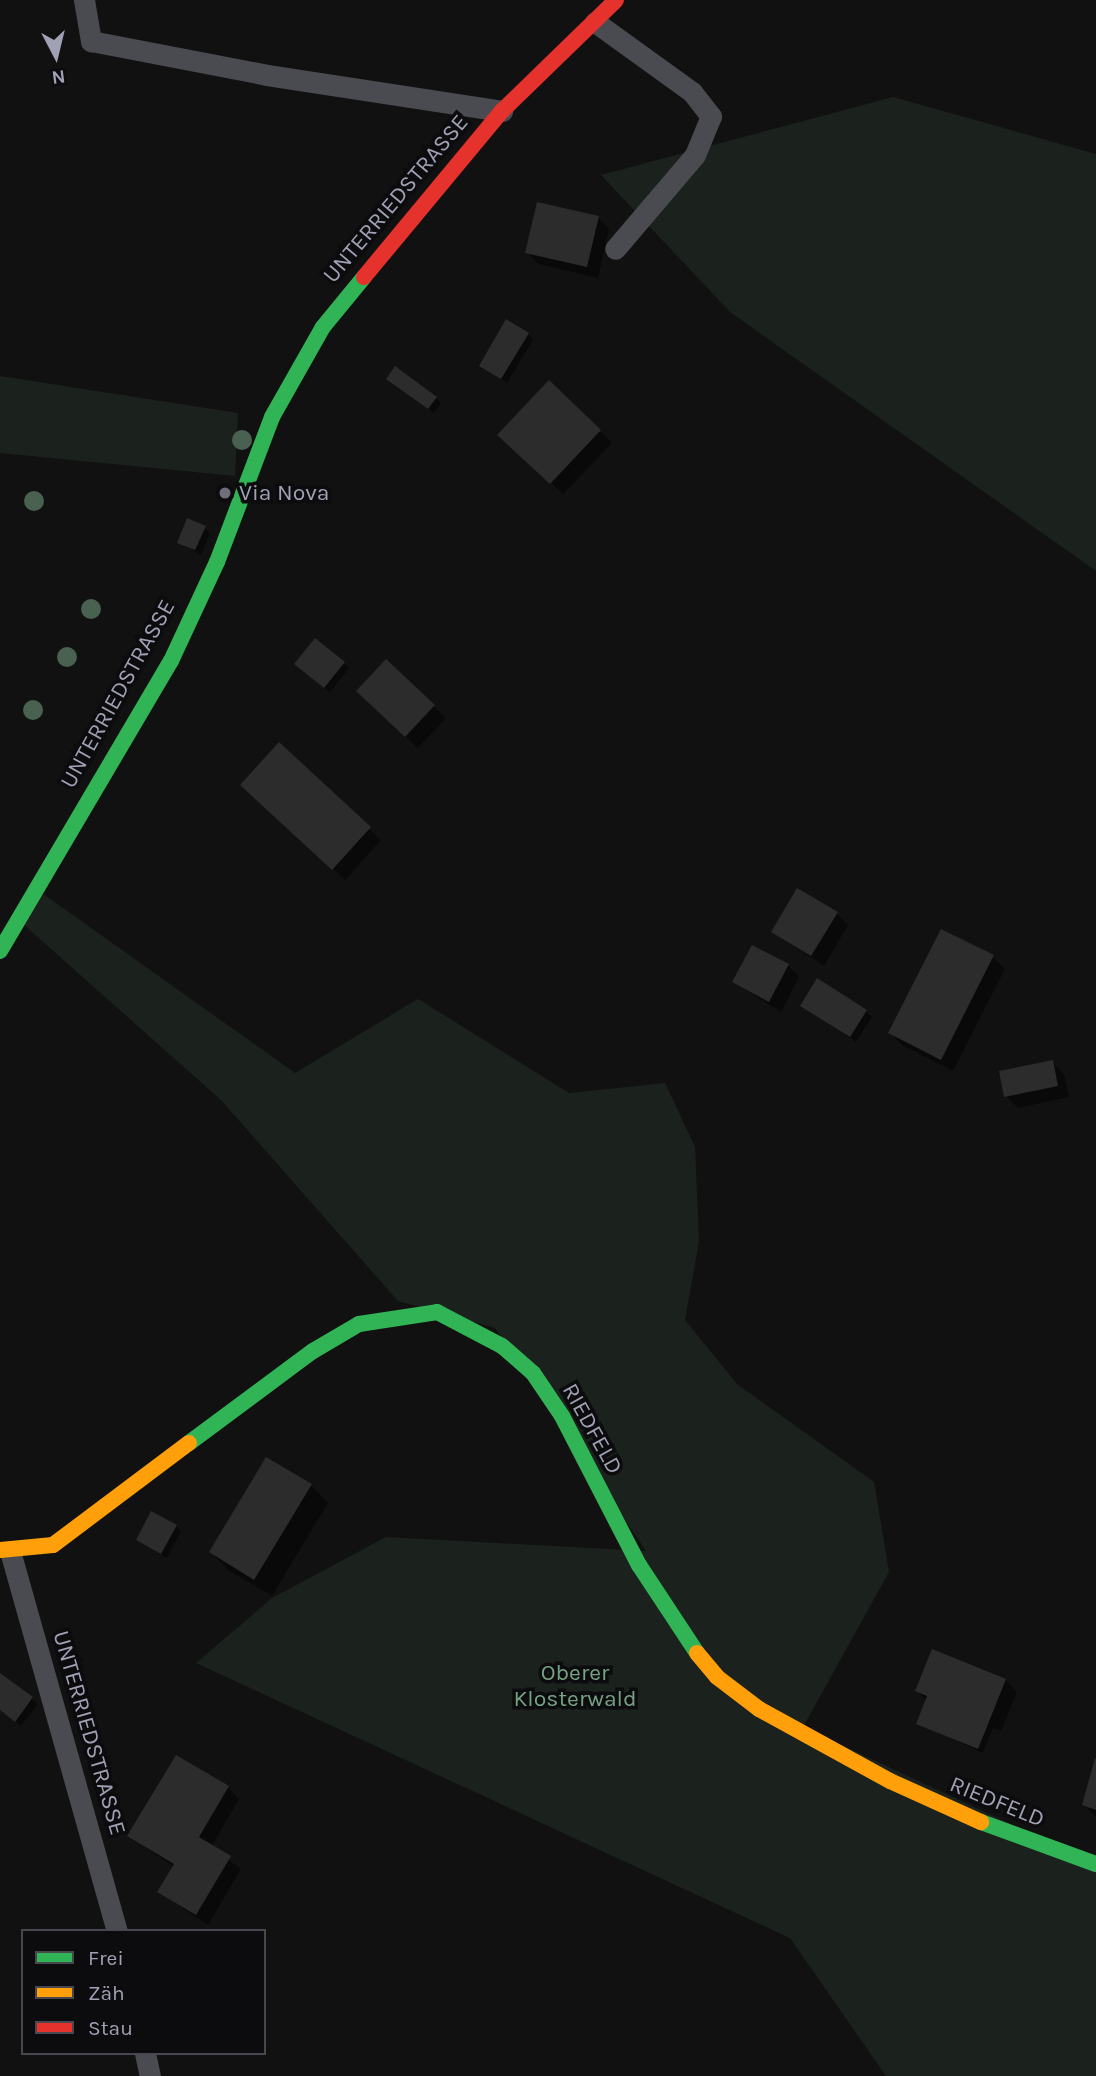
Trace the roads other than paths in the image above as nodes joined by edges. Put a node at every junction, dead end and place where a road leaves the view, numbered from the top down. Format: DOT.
graph roads {
  1 [pos="84,0"];
  2 [pos="616,0"];
  3 [pos="595,22"];
  4 [pos="502,111"];
  5 [pos="615,249"];
  6 [pos="0,951"];
  7 [pos="5,1550"];
  8 [pos="1096,1864"];
  9 [pos="116,1929"];
  10 [pos="145,2055"];
  11 [pos="150,2076"];
  1 -- 4 [label="lane, UNTERRIEDSTRASSE"];
  2 -- 3 [label="street, UNTERRIEDSTRASSE"];
  3 -- 4 [label="street, UNTERRIEDSTRASSE"];
  3 -- 5 [label="lane"];
  4 -- 6 [label="street, UNTERRIEDSTRASSE"];
  7 -- 8 [label="street, RIEDFELD"];
  7 -- 9 [label="lane, UNTERRIEDSTRASSE"];
  10 -- 11 [label="lane"];
}
